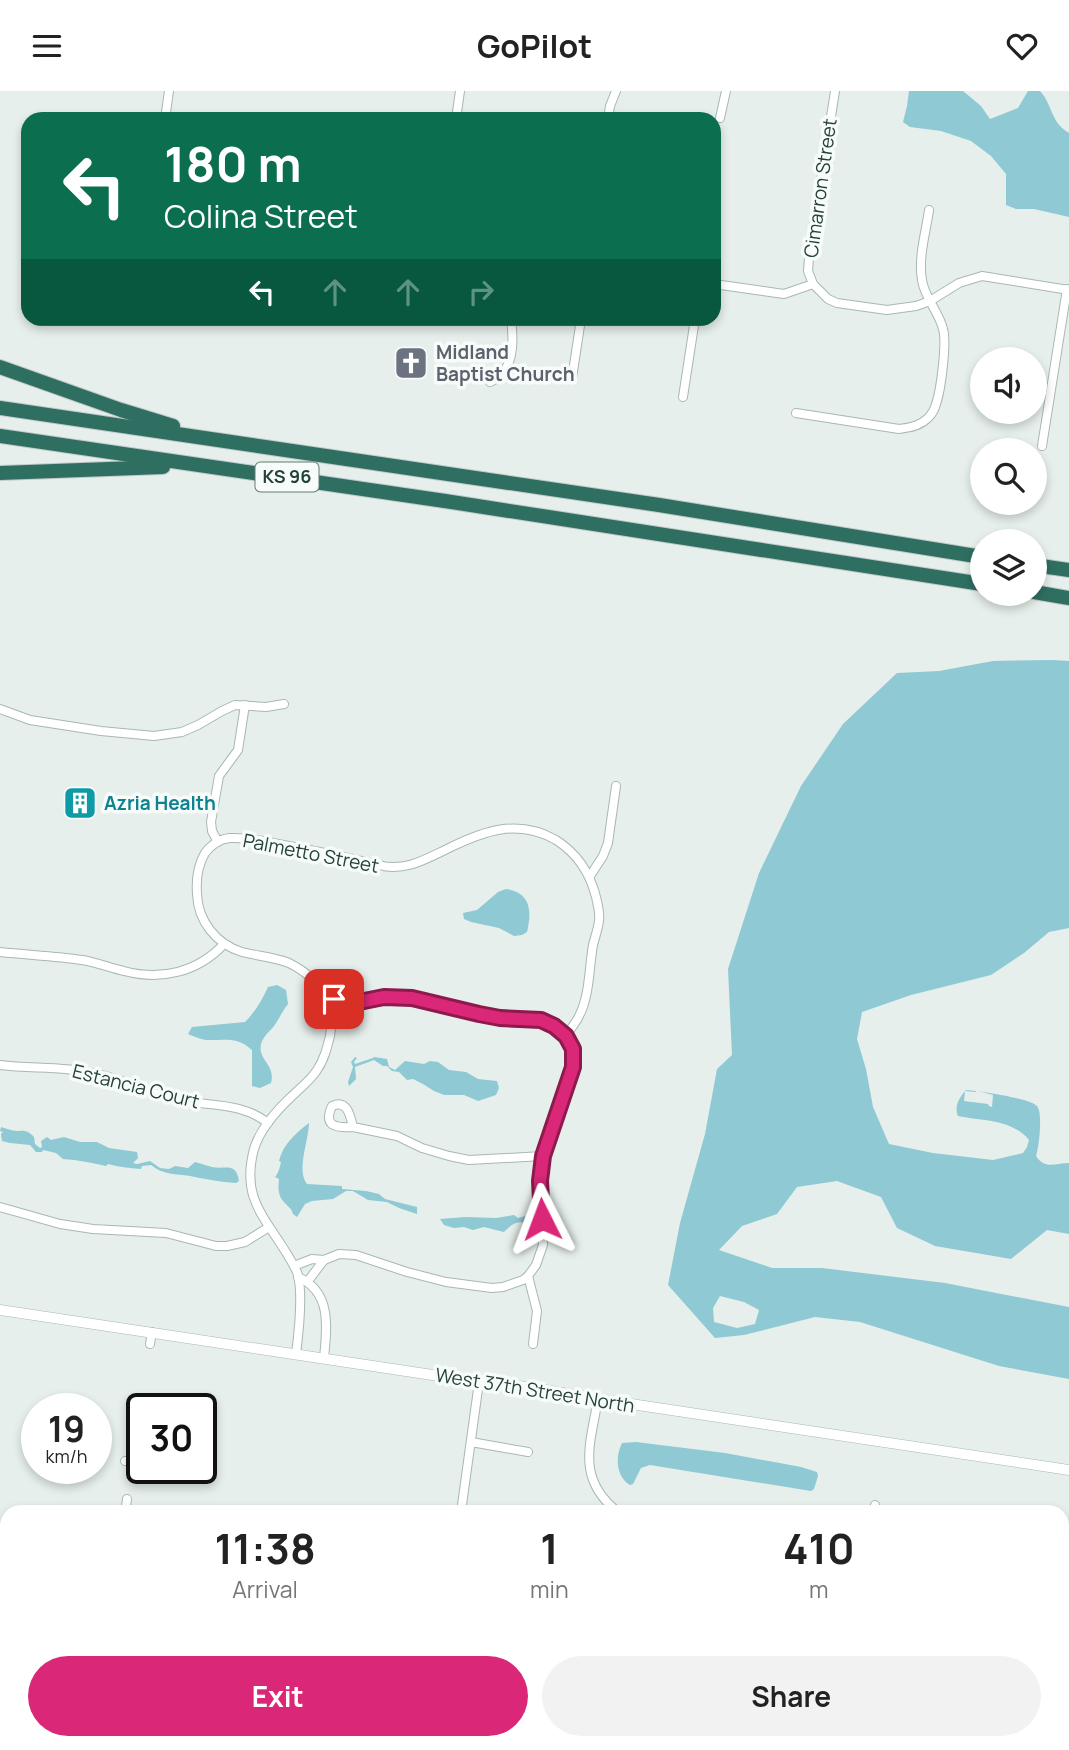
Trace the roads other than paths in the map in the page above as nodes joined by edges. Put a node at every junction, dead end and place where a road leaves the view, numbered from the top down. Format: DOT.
graph roads {
  1 [pos="169,91"];
  2 [pos="460,91"];
  3 [pos="616,91"];
  4 [pos="726,91"];
  5 [pos="835,91"];
  6 [pos="166,112"];
  7 [pos="457,112"];
  8 [pos="609,112"];
  9 [pos="721,114"];
  10 [pos="929,210"];
  11 [pos="813,284"];
  12 [pos="721,285"];
  13 [pos="1068,289"];
  14 [pos="930,301"];
  15 [pos="512,326"];
  16 [pos="580,326"];
  17 [pos="694,326"];
  18 [pos="0,367"];
  19 [pos="572,378"];
  20 [pos="490,382"];
  21 [pos="683,397"];
  22 [pos="0,408"];
  23 [pos="796,413"];
  24 [pos="0,436"];
  25 [pos="1043,438"];
  26 [pos="301,453"];
  27 [pos="0,473"];
  28 [pos="266,474"];
  29 [pos="970,555"];
  30 [pos="1047,567"];
  31 [pos="1069,571"];
  32 [pos="970,582"];
  33 [pos="1047,594"];
  34 [pos="1069,598"];
  35 [pos="284,703"];
  36 [pos="245,705"];
  37 [pos="0,709"];
  38 [pos="616,786"];
  39 [pos="218,842"];
  40 [pos="590,876"];
  41 [pos="225,944"];
  42 [pos="0,952"];
  43 [pos="326,999"];
  44 [pos="359,1002"];
  45 [pos="331,1016"];
  46 [pos="566,1036"];
  47 [pos="0,1065"];
  48 [pos="268,1123"];
  49 [pos="353,1127"];
  50 [pos="543,1156"];
  51 [pos="0,1207"];
  52 [pos="269,1227"];
  53 [pos="324,1260"];
  54 [pos="294,1266"];
  55 [pos="528,1276"];
  56 [pos="298,1277"];
  57 [pos="308,1281"];
  58 [pos="0,1310"];
  59 [pos="152,1332"];
  60 [pos="150,1344"];
  61 [pos="533,1344"];
  62 [pos="296,1354"];
  63 [pos="324,1358"];
  64 [pos="479,1381"];
  65 [pos="598,1399"];
  66 [pos="471,1442"];
  67 [pos="528,1452"];
  68 [pos="1069,1470"];
  69 [pos="462,1505"];
  70 [pos="608,1505"];
  1 -- 6 [label="street"];
  2 -- 7 [label="street"];
  3 -- 8 [label="street"];
  4 -- 9 [label="street"];
  5 -- 11 [label="street, Cimarron Street"];
  10 -- 14 [label="street"];
  11 -- 12 [label="street"];
  11 -- 14 [label="street"];
  13 -- 14 [label="street"];
  13 -- 25 [label="street"];
  14 -- 23 [label="street"];
  15 -- 20 [label="street"];
  16 -- 19 [label="street"];
  17 -- 21 [label="street"];
  18 -- 26 [label="highway"];
  22 -- 26 [label="highway, KS 96"];
  24 -- 28 [label="highway, KS 96"];
  26 -- 29 [label="highway, KS 96"];
  27 -- 28 [label="highway"];
  28 -- 32 [label="highway, KS 96"];
  30 -- 31 [label="highway"];
  33 -- 34 [label="highway"];
  35 -- 36 [label="street"];
  36 -- 37 [label="street"];
  36 -- 39 [label="street"];
  38 -- 40 [label="street"];
  39 -- 40 [label="street, Palmetto Street"];
  39 -- 41 [label="street"];
  40 -- 46 [label="street"];
  41 -- 42 [label="street"];
  41 -- 43 [label="street"];
  43 -- 44 [label="street"];
  43 -- 45 [label="street"];
  44 -- 45 [label="street"];
  44 -- 46 [label="street"];
  45 -- 48 [label="street"];
  46 -- 50 [label="street"];
  47 -- 48 [label="street, Estancia Court"];
  48 -- 52 [label="street"];
  49 -- 50 [label="street"];
  50 -- 55 [label="street"];
  51 -- 52 [label="street"];
  52 -- 54 [label="street"];
  53 -- 54 [label="street"];
  53 -- 55 [label="street"];
  53 -- 57 [label="street"];
  54 -- 56 [label="street"];
  55 -- 61 [label="street"];
  56 -- 57 [label="street"];
  56 -- 62 [label="street"];
  57 -- 63 [label="street"];
  58 -- 59 [label="street, West 37th Street North"];
  59 -- 60 [label="street"];
  59 -- 62 [label="street, West 37th Street North"];
  62 -- 63 [label="street, West 37th Street North"];
  63 -- 64 [label="street, West 37th Street North"];
  64 -- 65 [label="street, West 37th Street North"];
  64 -- 66 [label="street"];
  65 -- 68 [label="street, West 37th Street North"];
  65 -- 70 [label="street"];
  66 -- 67 [label="street"];
  66 -- 69 [label="street"];
}
